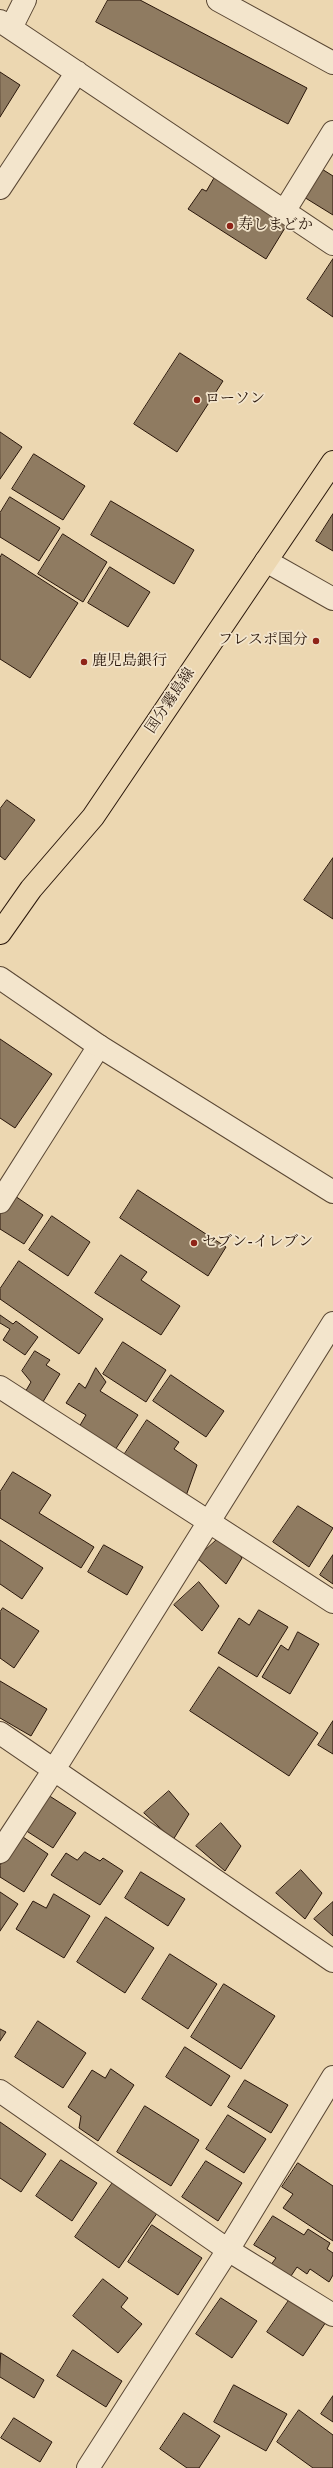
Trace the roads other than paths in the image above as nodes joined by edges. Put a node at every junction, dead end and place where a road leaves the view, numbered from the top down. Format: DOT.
graph roads {
  1 [pos="25,0"];
  2 [pos="218,0"];
  3 [pos="6,25"];
  4 [pos="333,63"];
  5 [pos="78,72"];
  6 [pos="333,132"];
  7 [pos="0,188"];
  8 [pos="285,210"];
  9 [pos="333,244"];
  10 [pos="333,462"];
  11 [pos="266,561"];
  12 [pos="333,599"];
  13 [pos="0,934"];
  14 [pos="0,978"];
  15 [pos="99,1046"];
  16 [pos="333,1192"];
  17 [pos="0,1202"];
  18 [pos="333,1324"];
  19 [pos="0,1387"];
  20 [pos="210,1522"];
  21 [pos="333,1602"];
  22 [pos="0,1733"];
  23 [pos="55,1768"];
  24 [pos="0,1852"];
  25 [pos="333,1961"];
  26 [pos="333,2077"];
  27 [pos="0,2091"];
  28 [pos="228,2250"];
  29 [pos="333,2316"];
  30 [pos="88,2468"];
  1 -- 3 [label="street"];
  2 -- 4 [label="street"];
  3 -- 5 [label="street"];
  5 -- 7 [label="street"];
  5 -- 8 [label="street"];
  6 -- 8 [label="street"];
  8 -- 9 [label="street"];
  10 -- 11 [label="main road, 国分霧島線"];
  11 -- 12 [label="street"];
  11 -- 13 [label="main road, 国分霧島線"];
  14 -- 15 [label="street"];
  15 -- 16 [label="street"];
  15 -- 17 [label="street"];
  18 -- 20 [label="street"];
  19 -- 20 [label="street"];
  20 -- 21 [label="street"];
  20 -- 23 [label="street"];
  22 -- 23 [label="street"];
  23 -- 24 [label="street"];
  23 -- 25 [label="street"];
  26 -- 28 [label="street"];
  27 -- 28 [label="street"];
  28 -- 29 [label="street"];
  28 -- 30 [label="street"];
}
